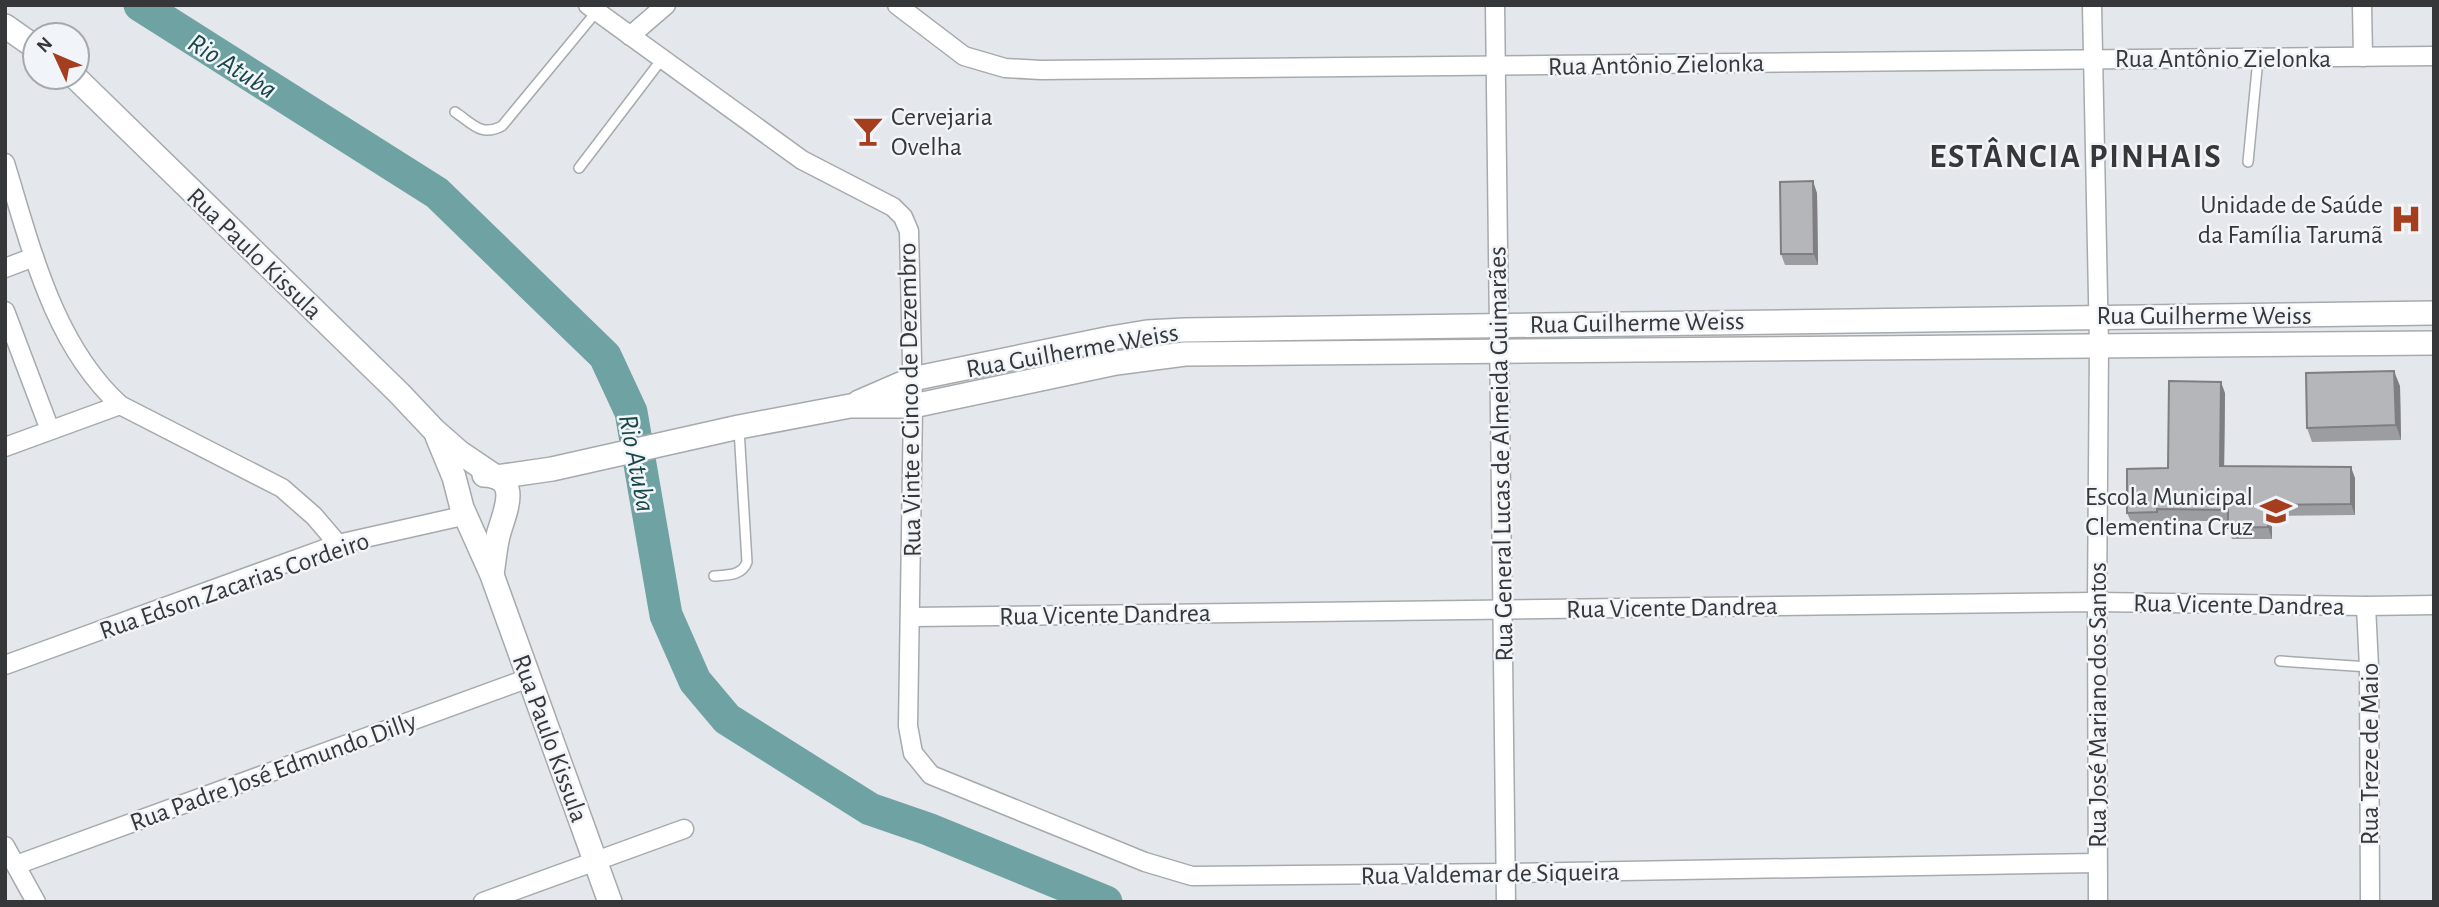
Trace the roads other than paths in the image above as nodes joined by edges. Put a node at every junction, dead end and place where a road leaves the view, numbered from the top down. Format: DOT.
graph roads {
  1 [pos="666,5"];
  2 [pos="897,5"];
  3 [pos="1495,5"];
  4 [pos="2092,5"];
  5 [pos="2362,5"];
  6 [pos="592,8"];
  7 [pos="5,26"];
  8 [pos="630,36"];
  9 [pos="21,37"];
  10 [pos="2434,56"];
  11 [pos="2363,57"];
  12 [pos="2092,58"];
  13 [pos="662,59"];
  14 [pos="2258,59"];
  15 [pos="1495,66"];
  16 [pos="89,91"];
  17 [pos="455,111"];
  18 [pos="2248,162"];
  19 [pos="5,163"];
  20 [pos="579,168"];
  21 [pos="34,257"];
  22 [pos="5,268"];
  23 [pos="5,311"];
  24 [pos="2434,313"];
  25 [pos="2098,316"];
  26 [pos="1499,324"];
  27 [pos="2434,343"];
  28 [pos="2099,346"];
  29 [pos="1498,351"];
  30 [pos="912,379"];
  31 [pos="120,405"];
  32 [pos="850,406"];
  33 [pos="913,406"];
  34 [pos="739,427"];
  35 [pos="50,430"];
  36 [pos="434,430"];
  37 [pos="5,447"];
  38 [pos="562,467"];
  39 [pos="496,477"];
  40 [pos="464,508"];
  41 [pos="506,511"];
  42 [pos="338,544"];
  43 [pos="492,575"];
  44 [pos="714,576"];
  45 [pos="2097,602"];
  46 [pos="2434,604"];
  47 [pos="2366,606"];
  48 [pos="1501,609"];
  49 [pos="911,617"];
  50 [pos="2280,661"];
  51 [pos="5,665"];
  52 [pos="2369,667"];
  53 [pos="529,678"];
  54 [pos="913,753"];
  55 [pos="684,830"];
  56 [pos="5,846"];
  57 [pos="596,861"];
  58 [pos="2097,863"];
  59 [pos="16,865"];
  60 [pos="1504,873"];
  61 [pos="36,902"];
  62 [pos="483,902"];
  63 [pos="610,902"];
  64 [pos="1506,902"];
  65 [pos="2098,902"];
  66 [pos="2370,902"];
  1 -- 8 [label="street"];
  2 -- 15 [label="street, Rua Antônio Zielonka"];
  3 -- 15 [label="street, Rua General Lucas de Almeida Guimarães"];
  4 -- 12 [label="street, Rua José Mariano dos Santos"];
  5 -- 11 [label="street"];
  6 -- 8 [label="street, Rua Vinte e Cinco de Dezembro"];
  6 -- 17 [label="lane"];
  7 -- 9 [label="street"];
  8 -- 13 [label="street, Rua Vinte e Cinco de Dezembro"];
  10 -- 11 [label="street, Rua Antônio Zielonka"];
  11 -- 14 [label="street, Rua Antônio Zielonka"];
  12 -- 14 [label="street, Rua Antônio Zielonka"];
  12 -- 15 [label="street, Rua Antônio Zielonka"];
  12 -- 25 [label="street, Rua José Mariano dos Santos"];
  13 -- 20 [label="lane"];
  13 -- 30 [label="street, Rua Vinte e Cinco de Dezembro"];
  14 -- 18 [label="lane"];
  15 -- 26 [label="street, Rua General Lucas de Almeida Guimarães"];
  16 -- 36 [label="street, Rua Paulo Kissula"];
  19 -- 21 [label="street"];
  21 -- 22 [label="street"];
  21 -- 31 [label="street"];
  23 -- 35 [label="street"];
  24 -- 25 [label="street, Rua Guilherme Weiss"];
  25 -- 26 [label="street, Rua Guilherme Weiss"];
  25 -- 28 [label="street, Rua José Mariano dos Santos"];
  26 -- 29 [label="street, Rua General Lucas de Almeida Guimarães"];
  26 -- 30 [label="street, Rua Guilherme Weiss"];
  27 -- 28 [label="street, Rua Guilherme Weiss"];
  28 -- 29 [label="street, Rua Guilherme Weiss"];
  28 -- 45 [label="street, Rua José Mariano dos Santos"];
  29 -- 33 [label="street, Rua Guilherme Weiss"];
  29 -- 48 [label="street, Rua General Lucas de Almeida Guimarães"];
  30 -- 32 [label="street, Rua Guilherme Weiss"];
  30 -- 33 [label="street, Rua Vinte e Cinco de Dezembro"];
  31 -- 35 [label="street"];
  31 -- 42 [label="street"];
  32 -- 33 [label="street, Rua Guilherme Weiss"];
  32 -- 34 [label="street, Rua Guilherme Weiss"];
  33 -- 49 [label="street, Rua Vinte e Cinco de Dezembro"];
  34 -- 38 [label="street, Rua Guilherme Weiss"];
  34 -- 44 [label="lane"];
  35 -- 37 [label="street"];
  36 -- 39 [label="street, Rua Paulo Kissula"];
  36 -- 40 [label="street, Rua Paulo Kissula"];
  38 -- 39 [label="street"];
  38 -- 41 [label="street"];
  39 -- 40 [label="street"];
  39 -- 41 [label="street"];
  40 -- 41 [label="street"];
  40 -- 42 [label="street, Rua Edson Zacarias Cordeiro"];
  40 -- 43 [label="street, Rua Paulo Kissula"];
  41 -- 43 [label="street, Rua Paulo Kissula"];
  42 -- 51 [label="street, Rua Edson Zacarias Cordeiro"];
  43 -- 53 [label="street, Rua Paulo Kissula"];
  45 -- 47 [label="street, Rua Vicente Dandrea"];
  45 -- 48 [label="street, Rua Vicente Dandrea"];
  45 -- 58 [label="street, Rua José Mariano dos Santos"];
  46 -- 47 [label="street, Rua Vicente Dandrea"];
  47 -- 52 [label="street, Rua Treze de Maio"];
  48 -- 49 [label="street, Rua Vicente Dandrea"];
  48 -- 60 [label="street, Rua General Lucas de Almeida Guimarães"];
  49 -- 54 [label="street, Rua Vinte e Cinco de Dezembro"];
  50 -- 52 [label="lane"];
  52 -- 66 [label="street, Rua Treze de Maio"];
  53 -- 57 [label="street, Rua Paulo Kissula"];
  53 -- 59 [label="street, Rua Padre José Edmundo Dilly"];
  54 -- 60 [label="street, Rua Valdemar de Siqueira"];
  55 -- 57 [label="street"];
  56 -- 59 [label="street"];
  57 -- 62 [label="street"];
  57 -- 63 [label="street, Rua Paulo Kissula"];
  58 -- 60 [label="street, Rua Valdemar de Siqueira"];
  58 -- 65 [label="street, Rua José Mariano dos Santos"];
  59 -- 61 [label="street"];
  60 -- 64 [label="street, Rua General Lucas de Almeida Guimarães"];
}
